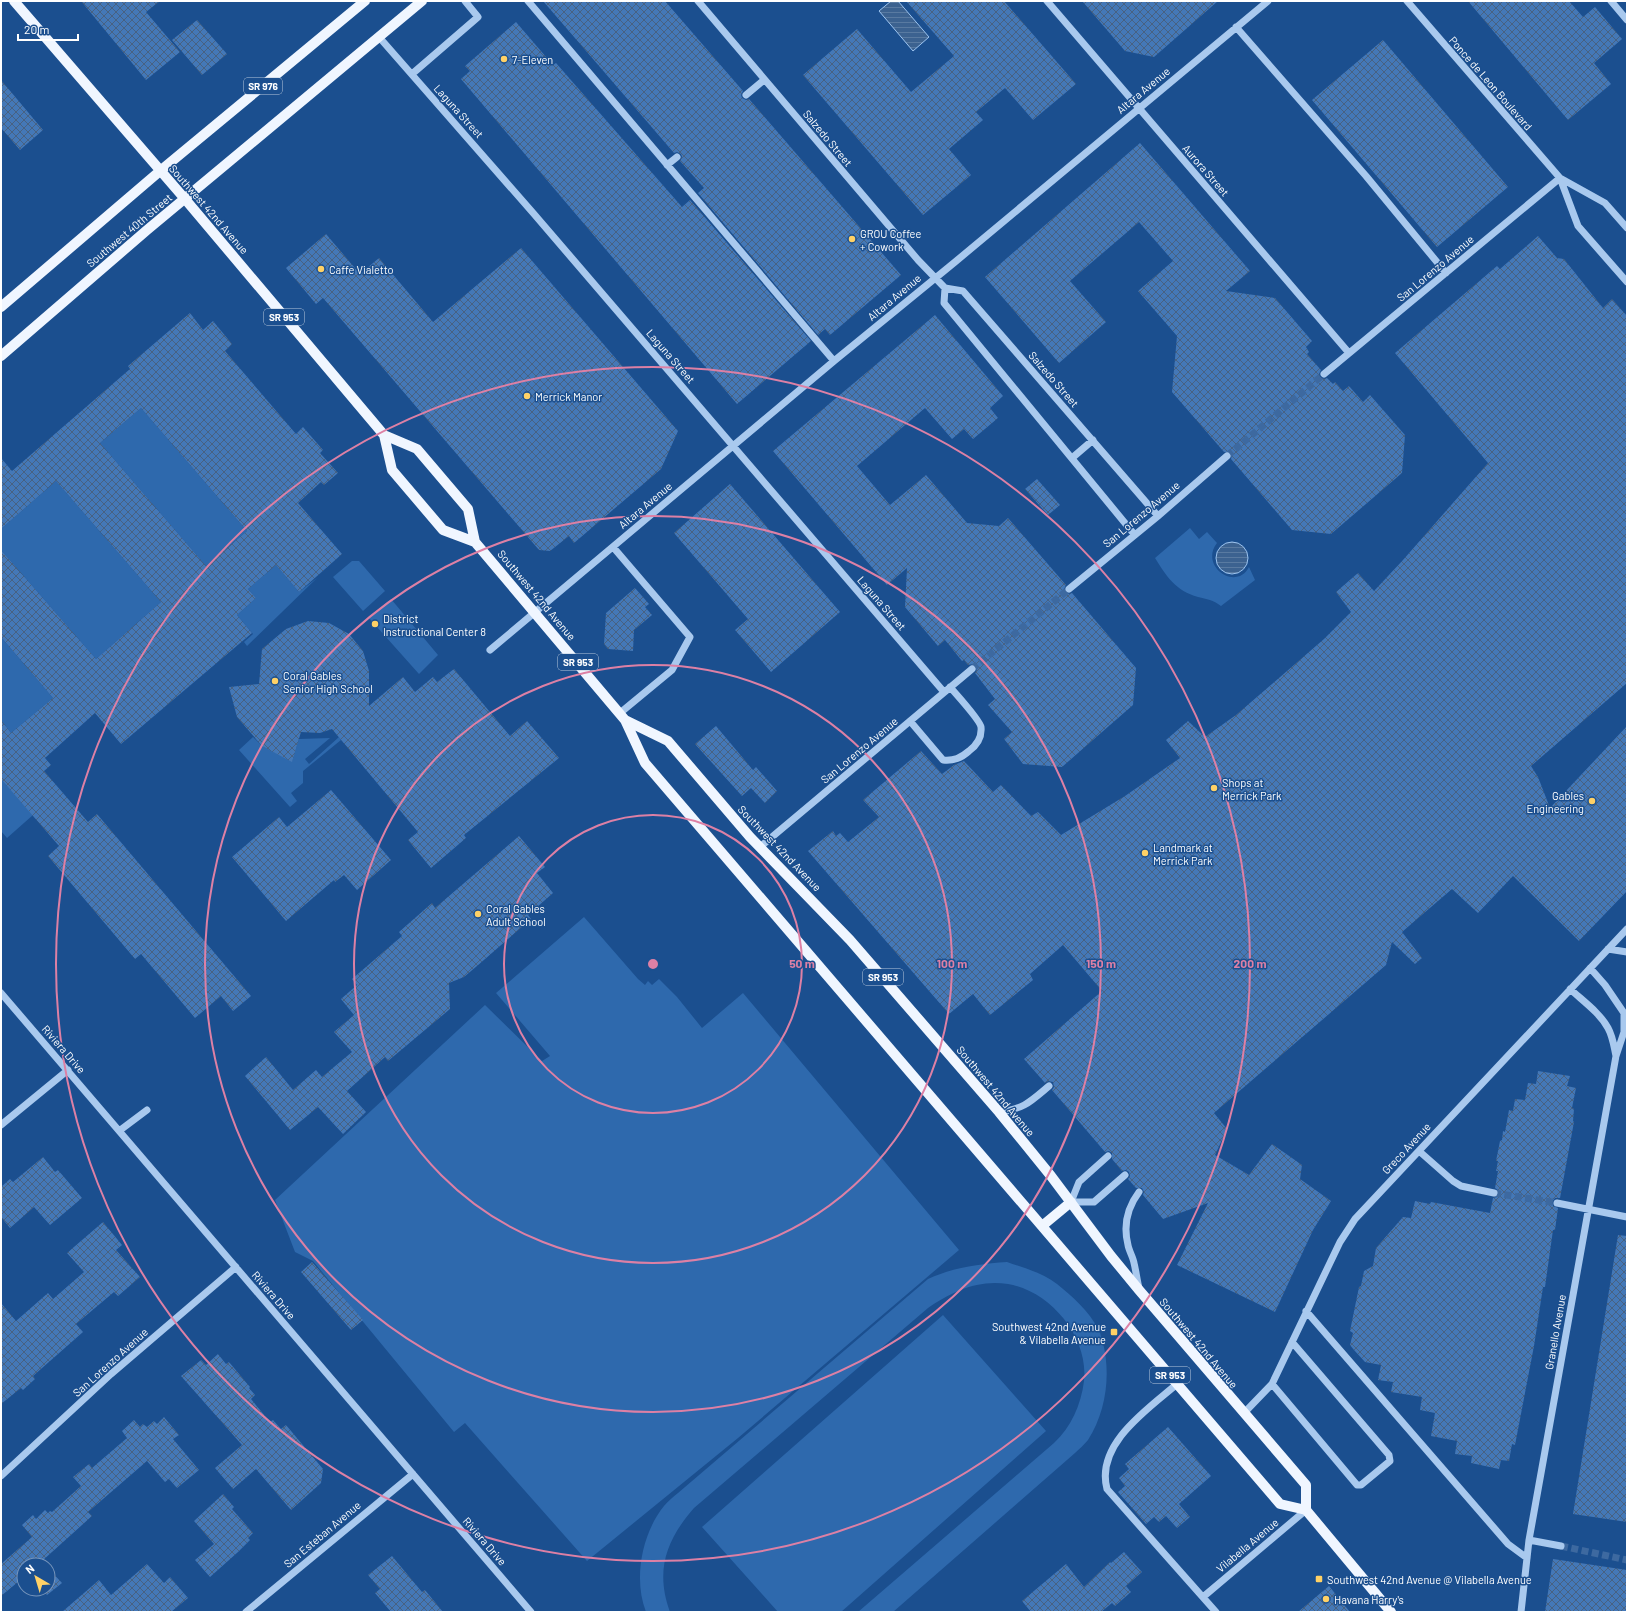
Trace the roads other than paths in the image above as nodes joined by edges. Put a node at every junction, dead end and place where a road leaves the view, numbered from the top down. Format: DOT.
graph roads {
  1 [pos="14,1"];
  2 [pos="365,1"];
  3 [pos="422,1"];
  4 [pos="465,1"];
  5 [pos="528,1"];
  6 [pos="698,1"];
  7 [pos="1047,1"];
  8 [pos="1268,1"];
  9 [pos="1407,1"];
  10 [pos="1611,1"];
  11 [pos="1627,20"];
  12 [pos="1236,27"];
  13 [pos="379,37"];
  14 [pos="412,74"];
  15 [pos="764,80"];
  16 [pos="746,95"];
  17 [pos="1138,108"];
  18 [pos="677,157"];
  19 [pos="667,165"];
  20 [pos="160,170"];
  21 [pos="1560,178"];
  22 [pos="185,199"];
  23 [pos="1627,228"];
  24 [pos="1446,273"];
  25 [pos="935,278"];
  26 [pos="1627,282"];
  27 [pos="945,288"];
  28 [pos="1,307"];
  29 [pos="1349,352"];
  30 [pos="1,356"];
  31 [pos="834,361"];
  32 [pos="1324,374"];
  33 [pos="384,435"];
  34 [pos="1093,440"];
  35 [pos="733,446"];
  36 [pos="1227,456"];
  37 [pos="1072,458"];
  38 [pos="1158,516"];
  39 [pos="1134,534"];
  40 [pos="475,542"];
  41 [pos="613,547"];
  42 [pos="1068,589"];
  43 [pos="536,613"];
  44 [pos="490,650"];
  45 [pos="972,669"];
  46 [pos="947,690"];
  47 [pos="623,716"];
  48 [pos="910,721"];
  49 [pos="760,848"];
  50 [pos="1627,929"];
  51 [pos="1608,949"];
  52 [pos="1627,952"];
  53 [pos="1590,968"];
  54 [pos="1570,989"];
  55 [pos="1,993"];
  56 [pos="1616,1056"];
  57 [pos="68,1070"];
  58 [pos="1048,1086"];
  59 [pos="147,1110"];
  60 [pos="999,1112"];
  61 [pos="1,1125"];
  62 [pos="119,1131"];
  63 [pos="1419,1150"];
  64 [pos="1108,1156"];
  65 [pos="1125,1175"];
  66 [pos="1140,1192"];
  67 [pos="1494,1193"];
  68 [pos="1071,1202"];
  69 [pos="1558,1203"];
  70 [pos="1588,1209"];
  71 [pos="1627,1217"];
  72 [pos="1042,1226"];
  73 [pos="236,1267"];
  74 [pos="1139,1290"];
  75 [pos="1306,1311"];
  76 [pos="1292,1342"];
  77 [pos="1177,1384"];
  78 [pos="1272,1384"];
  79 [pos="1244,1413"];
  80 [pos="413,1474"];
  81 [pos="1,1476"];
  82 [pos="1306,1510"];
  83 [pos="1529,1540"];
  84 [pos="1561,1546"];
  85 [pos="1527,1558"];
  86 [pos="1203,1597"];
  87 [pos="246,1612"];
  88 [pos="531,1612"];
  89 [pos="1216,1612"];
  90 [pos="1392,1612"];
  91 [pos="1521,1612"];
  1 -- 20 [label="main road, Southwest 42nd Avenue / SR 953"];
  2 -- 20 [label="main road, SR 976"];
  3 -- 13 [label="main road, Southwest 40th Street"];
  4 -- 14 [label="street"];
  5 -- 19 [label="street"];
  6 -- 15 [label="street, Salzedo Street"];
  7 -- 17 [label="street, Aurora Street"];
  8 -- 12 [label="street, Altara Avenue"];
  9 -- 21 [label="street, Ponce de Leon Boulevard"];
  10 -- 11 [label="street"];
  12 -- 17 [label="street, Altara Avenue"];
  12 -- 24 [label="street"];
  13 -- 14 [label="street, Laguna Street"];
  13 -- 22 [label="main road, Southwest 40th Street"];
  14 -- 35 [label="street, Laguna Street"];
  15 -- 16 [label="street"];
  15 -- 25 [label="street, Salzedo Street"];
  17 -- 25 [label="street, Altara Avenue"];
  17 -- 29 [label="street, Aurora Street"];
  18 -- 19 [label="street"];
  19 -- 31 [label="street"];
  20 -- 22 [label="main road, Southwest 42nd Avenue / SR 953"];
  20 -- 28 [label="main road, SR 976"];
  21 -- 23 [label="street, Ponce de Leon Boulevard"];
  21 -- 24 [label="street, San Lorenzo Avenue"];
  21 -- 26 [label="street, Ponce de Leon Boulevard"];
  22 -- 30 [label="main road, Southwest 40th Street"];
  22 -- 33 [label="main road, Southwest 42nd Avenue / SR 953"];
  24 -- 29 [label="street, San Lorenzo Avenue"];
  25 -- 27 [label="street, Salzedo Street"];
  25 -- 31 [label="street, Altara Avenue"];
  27 -- 34 [label="street, Salzedo Street"];
  27 -- 37 [label="street"];
  29 -- 32 [label="street, San Lorenzo Avenue"];
  31 -- 35 [label="street, Altara Avenue"];
  33 -- 40 [label="main road, Southwest 42nd Avenue / SR 953"];
  33 -- 40 [label="main road, Southwest 42nd Avenue / SR 953"];
  34 -- 37 [label="street"];
  34 -- 38 [label="street, Salzedo Street"];
  35 -- 41 [label="street, Altara Avenue"];
  35 -- 46 [label="street, Laguna Street"];
  36 -- 38 [label="street, San Lorenzo Avenue"];
  37 -- 39 [label="street"];
  38 -- 39 [label="street, San Lorenzo Avenue"];
  39 -- 42 [label="street, San Lorenzo Avenue"];
  40 -- 43 [label="main road, Southwest 42nd Avenue / SR 953"];
  41 -- 43 [label="street, Altara Avenue"];
  41 -- 47 [label="street"];
  43 -- 44 [label="street, Altara Avenue"];
  43 -- 47 [label="main road, Southwest 42nd Avenue / SR 953"];
  45 -- 46 [label="street, San Lorenzo Avenue"];
  46 -- 48 [label="street, San Lorenzo Avenue"];
  46 -- 48 [label="street, Laguna Street"];
  47 -- 49 [label="main road, Southwest 42nd Avenue / SR 953"];
  47 -- 72 [label="main road, Southwest 42nd Avenue / SR 953"];
  48 -- 49 [label="street, San Lorenzo Avenue"];
  49 -- 60 [label="main road, Southwest 42nd Avenue / SR 953"];
  50 -- 51 [label="street, Greco Avenue"];
  51 -- 52 [label="street"];
  51 -- 53 [label="street, Greco Avenue"];
  53 -- 54 [label="street, Greco Avenue"];
  53 -- 56 [label="street, Granello Avenue"];
  54 -- 56 [label="street, Granello Avenue"];
  54 -- 63 [label="street, Greco Avenue"];
  55 -- 57 [label="street, Riviera Drive"];
  56 -- 70 [label="street, Granello Avenue"];
  57 -- 61 [label="street"];
  57 -- 62 [label="street, Riviera Drive"];
  58 -- 60 [label="street"];
  59 -- 62 [label="street"];
  60 -- 68 [label="main road, Southwest 42nd Avenue / SR 953"];
  62 -- 73 [label="street, Riviera Drive"];
  63 -- 67 [label="street"];
  63 -- 75 [label="street, Greco Avenue"];
  64 -- 68 [label="street"];
  65 -- 68 [label="street"];
  66 -- 74 [label="street"];
  68 -- 72 [label="main road"];
  68 -- 74 [label="main road, Southwest 42nd Avenue / SR 953"];
  69 -- 70 [label="street"];
  70 -- 71 [label="street"];
  70 -- 83 [label="street, Granello Avenue"];
  72 -- 77 [label="main road, Southwest 42nd Avenue / SR 953"];
  73 -- 80 [label="street, Riviera Drive"];
  73 -- 81 [label="street, San Lorenzo Avenue"];
  74 -- 79 [label="main road, Southwest 42nd Avenue / SR 953"];
  75 -- 76 [label="street, Greco Avenue"];
  75 -- 85 [label="street"];
  76 -- 78 [label="street, Greco Avenue"];
  76 -- 78 [label="street"];
  77 -- 82 [label="main road, Southwest 42nd Avenue / SR 953"];
  77 -- 86 [label="street"];
  78 -- 79 [label="street, Greco Avenue"];
  79 -- 82 [label="main road, Southwest 42nd Avenue / SR 953"];
  80 -- 87 [label="street, San Esteban Avenue"];
  80 -- 88 [label="street, Riviera Drive"];
  82 -- 86 [label="street, Vilabella Avenue"];
  82 -- 90 [label="main road"];
  83 -- 84 [label="street"];
  83 -- 85 [label="street, Granello Avenue"];
  85 -- 91 [label="street, Granello Avenue"];
  86 -- 89 [label="street"];
}
